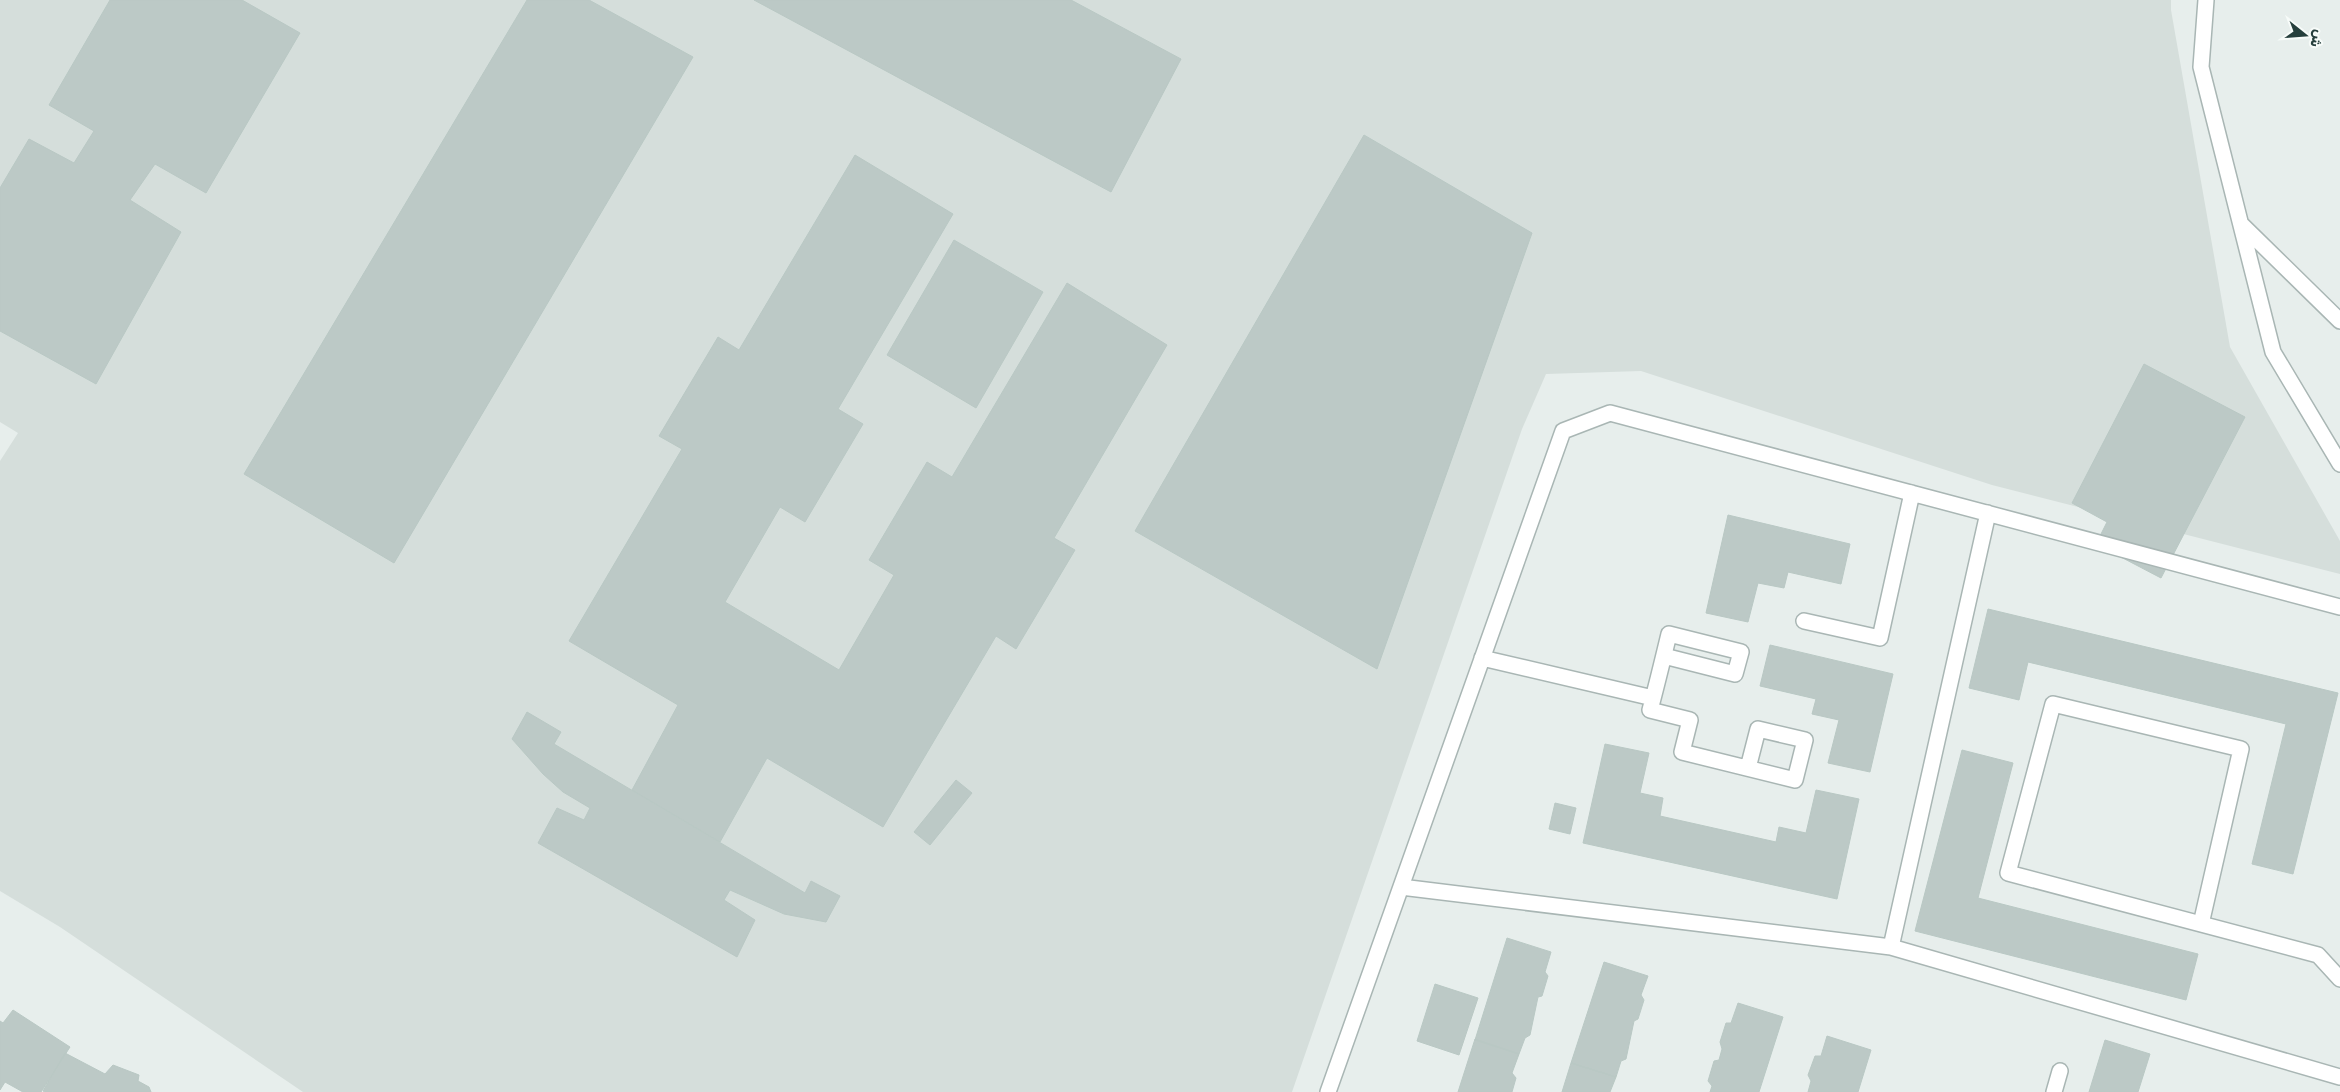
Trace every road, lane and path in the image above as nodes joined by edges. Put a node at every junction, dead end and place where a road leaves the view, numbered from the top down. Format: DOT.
graph roads {
  1 [pos="2206,0"];
  2 [pos="2241,223"];
  3 [pos="2340,321"];
  4 [pos="2340,464"];
  5 [pos="1912,493"];
  6 [pos="1988,513"];
  7 [pos="2340,607"];
  8 [pos="1804,621"];
  9 [pos="1664,656"];
  10 [pos="1482,658"];
  11 [pos="1654,698"];
  12 [pos="1748,768"];
  13 [pos="1401,887"];
  14 [pos="2201,924"];
  15 [pos="1890,947"];
  16 [pos="2340,979"];
  17 [pos="2060,1071"];
  18 [pos="2340,1077"];
  19 [pos="1328,1092"];
  20 [pos="2054,1092"];
  1 -- 2 [label="street"];
  2 -- 3 [label="street"];
  2 -- 4 [label="street"];
  5 -- 6 [label="street"];
  5 -- 8 [label="street"];
  5 -- 10 [label="street"];
  6 -- 7 [label="street"];
  6 -- 15 [label="street"];
  9 -- 9 [label="street"];
  9 -- 11 [label="street"];
  10 -- 11 [label="street"];
  10 -- 13 [label="street"];
  11 -- 12 [label="street"];
  13 -- 15 [label="street"];
  13 -- 19 [label="street"];
  14 -- 14 [label="street"];
  14 -- 16 [label="street"];
  15 -- 18 [label="street"];
  17 -- 20 [label="street"];
}
